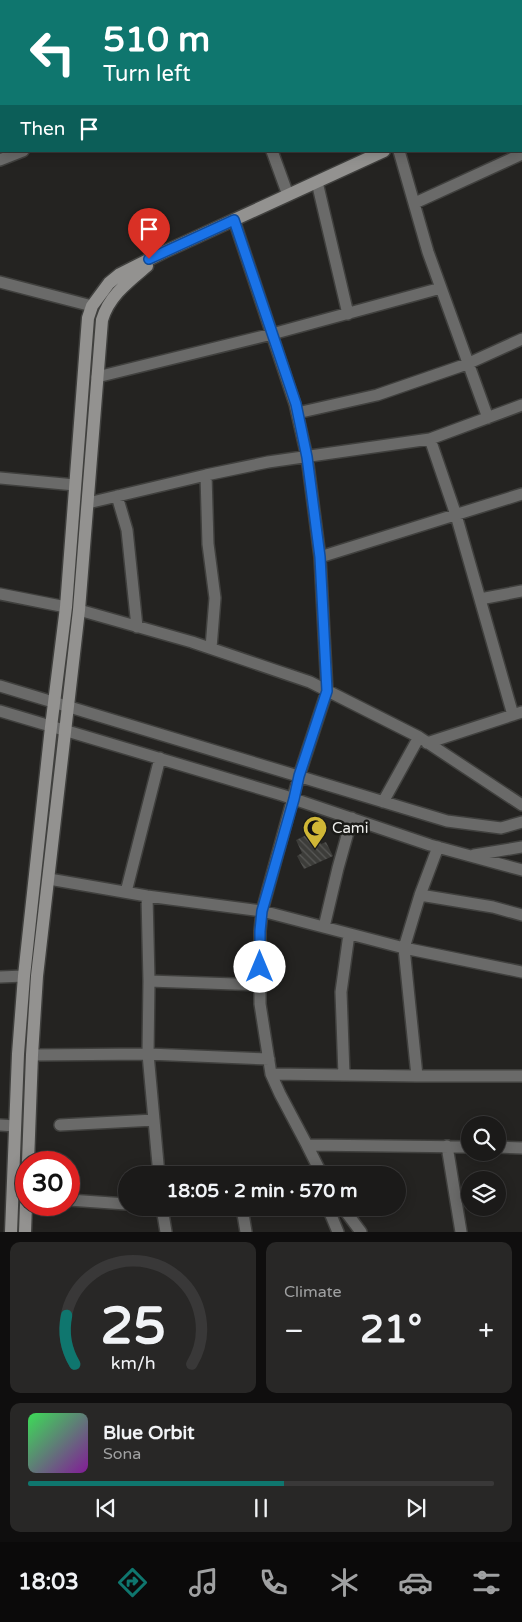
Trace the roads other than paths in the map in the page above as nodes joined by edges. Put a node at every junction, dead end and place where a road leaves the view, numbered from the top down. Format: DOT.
graph roads {
  1 [pos="20,152"];
  2 [pos="272,152"];
  3 [pos="382,152"];
  4 [pos="399,152"];
  5 [pos="522,154"];
  6 [pos="0,160"];
  7 [pos="317,182"];
  8 [pos="288,195"];
  9 [pos="415,203"];
  10 [pos="234,220"];
  11 [pos="164,252"];
  12 [pos="0,282"];
  13 [pos="441,288"];
  14 [pos="92,306"];
  15 [pos="348,314"];
  16 [pos="272,334"];
  17 [pos="522,339"];
  18 [pos="467,364"];
  19 [pos="97,377"];
  20 [pos="522,405"];
  21 [pos="297,413"];
  22 [pos="488,418"];
  23 [pos="430,439"];
  24 [pos="307,457"];
  25 [pos="206,475"];
  26 [pos="0,478"];
  27 [pos="75,485"];
  28 [pos="522,494"];
  29 [pos="117,496"];
  30 [pos="74,502"];
  31 [pos="88,503"];
  32 [pos="456,515"];
  33 [pos="320,557"];
  34 [pos="522,591"];
  35 [pos="0,594"];
  36 [pos="480,598"];
  37 [pos="66,607"];
  38 [pos="78,610"];
  39 [pos="137,626"];
  40 [pos="211,648"];
  41 [pos="0,686"];
  42 [pos="327,691"];
  43 [pos="54,702"];
  44 [pos="69,706"];
  45 [pos="0,711"];
  46 [pos="517,714"];
  47 [pos="51,727"];
  48 [pos="65,731"];
  49 [pos="423,740"];
  50 [pos="160,758"];
  51 [pos="299,776"];
  52 [pos="294,799"];
  53 [pos="383,802"];
  54 [pos="522,805"];
  55 [pos="352,818"];
  56 [pos="522,822"];
  57 [pos="438,847"];
  58 [pos="522,847"];
  59 [pos="470,856"];
  60 [pos="522,870"];
  61 [pos="49,879"];
  62 [pos="126,892"];
  63 [pos="420,895"];
  64 [pos="147,896"];
  65 [pos="262,911"];
  66 [pos="522,915"];
  67 [pos="324,927"];
  68 [pos="349,934"];
  69 [pos="404,948"];
  70 [pos="522,972"];
  71 [pos="24,976"];
  72 [pos="0,977"];
  73 [pos="149,981"];
  74 [pos="260,985"];
  75 [pos="18,1054"];
  76 [pos="148,1054"];
  77 [pos="32,1055"];
  78 [pos="269,1059"];
  79 [pos="271,1074"];
  80 [pos="344,1075"];
  81 [pos="417,1076"];
  82 [pos="522,1076"];
  83 [pos="154,1120"];
  84 [pos="0,1125"];
  85 [pos="60,1125"];
  86 [pos="15,1126"];
  87 [pos="307,1144"];
  88 [pos="448,1146"];
  89 [pos="461,1147"];
  90 [pos="506,1147"];
  91 [pos="522,1148"];
  92 [pos="28,1151"];
  93 [pos="158,1166"];
  94 [pos="318,1166"];
  95 [pos="80,1201"];
  96 [pos="118,1203"];
  97 [pos="26,1216"];
  98 [pos="163,1216"];
  99 [pos="243,1216"];
  100 [pos="331,1216"];
  101 [pos="350,1216"];
  102 [pos="11,1232"];
  103 [pos="26,1232"];
  104 [pos="166,1232"];
  105 [pos="246,1232"];
  106 [pos="338,1232"];
  107 [pos="361,1232"];
  108 [pos="461,1232"];
  1 -- 6 [label="street"];
  2 -- 8 [label="street"];
  3 -- 7 [label="main road"];
  4 -- 9 [label="street"];
  5 -- 9 [label="street"];
  7 -- 8 [label="main road"];
  7 -- 15 [label="street"];
  8 -- 10 [label="main road"];
  9 -- 13 [label="street"];
  10 -- 11 [label="main road"];
  10 -- 16 [label="street"];
  11 -- 14 [label="main road"];
  11 -- 19 [label="main road"];
  12 -- 14 [label="street"];
  13 -- 15 [label="street"];
  13 -- 18 [label="street"];
  14 -- 27 [label="main road"];
  15 -- 16 [label="street"];
  16 -- 19 [label="street"];
  16 -- 21 [label="street"];
  17 -- 18 [label="street"];
  18 -- 21 [label="street"];
  18 -- 22 [label="street"];
  19 -- 31 [label="main road"];
  20 -- 22 [label="street"];
  21 -- 24 [label="street"];
  22 -- 23 [label="street"];
  23 -- 24 [label="street"];
  23 -- 32 [label="street"];
  24 -- 25 [label="street"];
  24 -- 33 [label="street"];
  25 -- 29 [label="street"];
  25 -- 40 [label="street"];
  26 -- 27 [label="street"];
  27 -- 30 [label="main road"];
  28 -- 32 [label="street"];
  29 -- 31 [label="street"];
  29 -- 39 [label="street"];
  30 -- 31 [label="main road"];
  30 -- 37 [label="main road"];
  31 -- 38 [label="main road"];
  32 -- 33 [label="street"];
  32 -- 36 [label="street"];
  33 -- 42 [label="street"];
  34 -- 36 [label="street"];
  35 -- 37 [label="street"];
  36 -- 46 [label="street"];
  37 -- 38 [label="main road"];
  37 -- 43 [label="main road"];
  38 -- 39 [label="street"];
  38 -- 44 [label="main road"];
  39 -- 40 [label="street"];
  40 -- 42 [label="street"];
  41 -- 43 [label="street"];
  42 -- 49 [label="street"];
  42 -- 51 [label="street"];
  43 -- 44 [label="street"];
  43 -- 47 [label="main road"];
  44 -- 48 [label="main road"];
  44 -- 51 [label="street"];
  45 -- 47 [label="street"];
  46 -- 49 [label="street"];
  47 -- 48 [label="street"];
  47 -- 71 [label="main road"];
  48 -- 50 [label="street"];
  48 -- 61 [label="main road"];
  49 -- 53 [label="street"];
  49 -- 54 [label="street"];
  50 -- 52 [label="street"];
  50 -- 62 [label="street"];
  51 -- 52 [label="street"];
  51 -- 53 [label="street"];
  52 -- 55 [label="street"];
  52 -- 65 [label="street"];
  53 -- 56 [label="street"];
  55 -- 57 [label="street"];
  55 -- 67 [label="street"];
  57 -- 59 [label="street"];
  57 -- 63 [label="street"];
  58 -- 59 [label="street"];
  59 -- 60 [label="street"];
  61 -- 62 [label="street"];
  61 -- 77 [label="main road"];
  62 -- 64 [label="street"];
  63 -- 66 [label="street"];
  63 -- 69 [label="street"];
  64 -- 65 [label="street"];
  64 -- 73 [label="street"];
  65 -- 67 [label="street"];
  65 -- 74 [label="street"];
  67 -- 68 [label="street"];
  68 -- 69 [label="street"];
  68 -- 80 [label="street"];
  69 -- 70 [label="street"];
  69 -- 81 [label="street"];
  71 -- 72 [label="street"];
  71 -- 75 [label="main road"];
  73 -- 74 [label="street"];
  73 -- 76 [label="street"];
  74 -- 78 [label="street"];
  75 -- 77 [label="main road"];
  75 -- 86 [label="main road"];
  76 -- 77 [label="street"];
  76 -- 78 [label="street"];
  76 -- 83 [label="street"];
  77 -- 92 [label="main road"];
  78 -- 79 [label="street"];
  79 -- 80 [label="street"];
  79 -- 87 [label="street"];
  80 -- 81 [label="street"];
  81 -- 82 [label="street"];
  83 -- 85 [label="street"];
  83 -- 93 [label="street"];
  84 -- 86 [label="street"];
  86 -- 102 [label="main road"];
  87 -- 88 [label="street"];
  87 -- 94 [label="street"];
  88 -- 89 [label="street"];
  88 -- 108 [label="street"];
  90 -- 91 [label="street"];
  95 -- 96 [label="street"];
  97 -- 103 [label="main road"];
  98 -- 104 [label="street"];
  99 -- 105 [label="street"];
  100 -- 106 [label="street"];
  101 -- 107 [label="street"];
}
